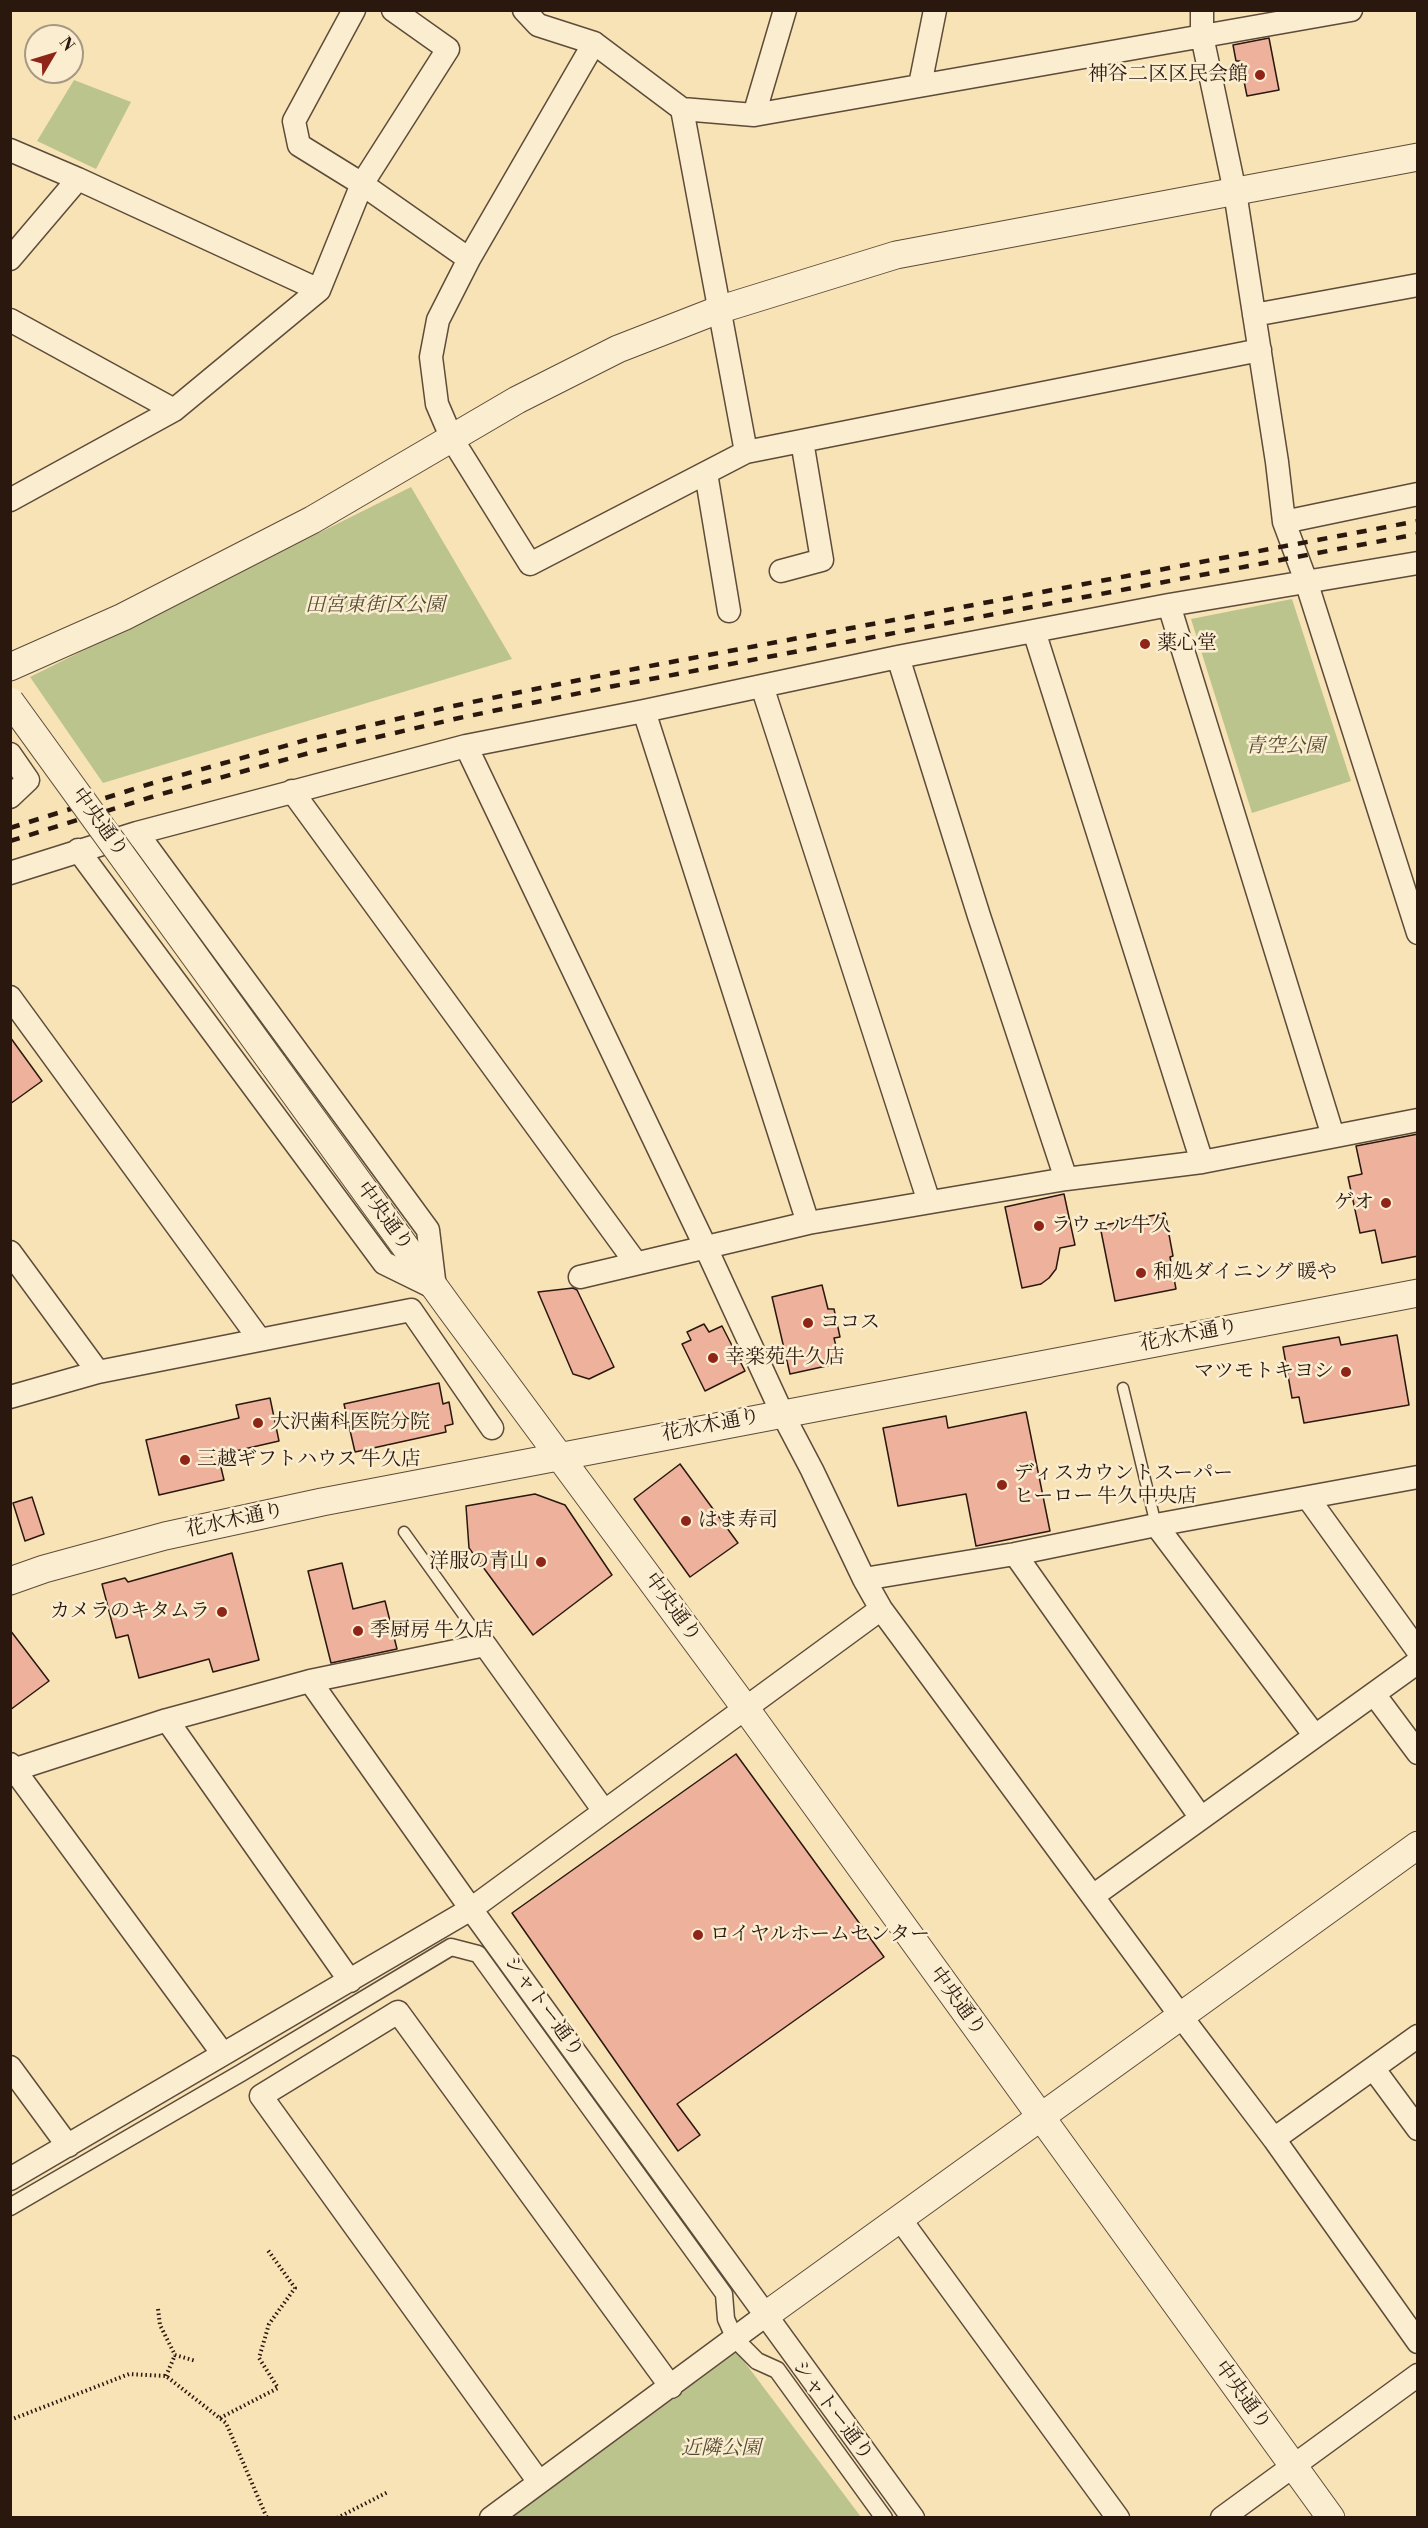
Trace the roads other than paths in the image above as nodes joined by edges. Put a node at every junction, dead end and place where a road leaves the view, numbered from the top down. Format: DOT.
graph roads {
  1 [pos="354,10"];
  2 [pos="393,10"];
  3 [pos="524,10"];
  4 [pos="785,10"];
  5 [pos="935,10"];
  6 [pos="1202,10"];
  7 [pos="1351,10"];
  8 [pos="1202,36"];
  9 [pos="594,43"];
  10 [pos="920,85"];
  11 [pos="682,109"];
  12 [pos="754,115"];
  13 [pos="10,150"];
  14 [pos="1418,157"];
  15 [pos="78,180"];
  16 [pos="362,184"];
  17 [pos="1235,192"];
  18 [pos="10,259"];
  19 [pos="469,259"];
  20 [pos="1418,285"];
  21 [pos="319,290"];
  22 [pos="718,310"];
  23 [pos="1254,315"];
  24 [pos="10,320"];
  25 [pos="1260,350"];
  26 [pos="174,410"];
  27 [pos="452,440"];
  28 [pos="802,441"];
  29 [pos="746,452"];
  30 [pos="706,473"];
  31 [pos="1418,494"];
  32 [pos="10,500"];
  33 [pos="1284,522"];
  34 [pos="1418,563"];
  35 [pos="782,571"];
  36 [pos="1306,581"];
  37 [pos="1169,605"];
  38 [pos="729,611"];
  39 [pos="1034,631"];
  40 [pos="898,657"];
  41 [pos="12,663"];
  42 [pos="762,686"];
  43 [pos="10,701"];
  44 [pos="644,711"];
  45 [pos="466,746"];
  46 [pos="10,754"];
  47 [pos="292,791"];
  48 [pos="10,797"];
  49 [pos="137,833"];
  50 [pos="78,850"];
  51 [pos="10,873"];
  52 [pos="1418,933"];
  53 [pos="10,997"];
  54 [pos="1418,1119"];
  55 [pos="1333,1136"];
  56 [pos="1202,1162"];
  57 [pos="1066,1179"];
  58 [pos="929,1202"];
  59 [pos="807,1223"];
  60 [pos="706,1248"];
  61 [pos="10,1252"];
  62 [pos="636,1263"];
  63 [pos="580,1276"];
  64 [pos="435,1287"];
  65 [pos="1418,1293"];
  66 [pos="260,1340"];
  67 [pos="98,1372"];
  68 [pos="1123,1388"];
  69 [pos="10,1397"];
  70 [pos="782,1413"];
  71 [pos="492,1428"];
  72 [pos="559,1455"];
  73 [pos="1418,1477"];
  74 [pos="1308,1498"];
  75 [pos="1156,1525"];
  76 [pos="404,1532"];
  77 [pos="1015,1554"];
  78 [pos="864,1579"];
  79 [pos="10,1581"];
  80 [pos="881,1609"];
  81 [pos="485,1645"];
  82 [pos="1418,1651"];
  83 [pos="1418,1662"];
  84 [pos="310,1681"];
  85 [pos="1374,1694"];
  86 [pos="746,1709"];
  87 [pos="167,1720"];
  88 [pos="1315,1736"];
  89 [pos="1418,1754"];
  90 [pos="12,1768"];
  91 [pos="604,1811"];
  92 [pos="1201,1818"];
  93 [pos="1418,1845"];
  94 [pos="1093,1896"];
  95 [pos="471,1909"];
  96 [pos="350,1981"];
  97 [pos="1180,2015"];
  98 [pos="1418,2036"];
  99 [pos="223,2054"];
  100 [pos="10,2067"];
  101 [pos="1373,2068"];
  102 [pos="1040,2117"];
  103 [pos="1418,2128"];
  104 [pos="1274,2139"];
  105 [pos="68,2146"];
  106 [pos="10,2179"];
  107 [pos="10,2207"];
  108 [pos="900,2219"];
  109 [pos="766,2315"];
  110 [pos="735,2339"];
  111 [pos="1418,2342"];
  112 [pos="1418,2375"];
  113 [pos="671,2387"];
  114 [pos="1293,2466"];
  115 [pos="539,2482"];
  116 [pos="491,2517"];
  117 [pos="885,2517"];
  118 [pos="913,2517"];
  119 [pos="1118,2517"];
  120 [pos="1222,2517"];
  121 [pos="1331,2517"];
  1 -- 16 [label="street"];
  2 -- 16 [label="street"];
  3 -- 9 [label="street"];
  4 -- 12 [label="street"];
  5 -- 10 [label="street"];
  6 -- 8 [label="street"];
  7 -- 8 [label="street"];
  8 -- 10 [label="street"];
  8 -- 17 [label="street"];
  9 -- 11 [label="street"];
  9 -- 19 [label="street"];
  10 -- 12 [label="street"];
  11 -- 12 [label="street"];
  11 -- 22 [label="street"];
  13 -- 15 [label="street"];
  14 -- 17 [label="street"];
  15 -- 18 [label="street"];
  15 -- 21 [label="street"];
  16 -- 19 [label="street"];
  16 -- 21 [label="street"];
  17 -- 22 [label="street"];
  17 -- 23 [label="street"];
  19 -- 27 [label="street"];
  20 -- 23 [label="street"];
  21 -- 26 [label="street"];
  22 -- 27 [label="street"];
  22 -- 29 [label="street"];
  23 -- 25 [label="street"];
  24 -- 26 [label="street"];
  25 -- 28 [label="street"];
  25 -- 33 [label="street"];
  26 -- 32 [label="street"];
  27 -- 30 [label="street"];
  27 -- 41 [label="street"];
  28 -- 29 [label="street"];
  28 -- 35 [label="street"];
  29 -- 30 [label="street"];
  30 -- 38 [label="street"];
  31 -- 33 [label="street"];
  33 -- 36 [label="street"];
  34 -- 36 [label="street"];
  36 -- 37 [label="street"];
  36 -- 52 [label="street"];
  37 -- 39 [label="street"];
  37 -- 55 [label="street"];
  39 -- 40 [label="street"];
  39 -- 56 [label="street"];
  40 -- 42 [label="street"];
  40 -- 57 [label="street"];
  42 -- 44 [label="street"];
  42 -- 58 [label="street"];
  43 -- 64 [label="street, 中央通り, bridge"];
  44 -- 45 [label="street"];
  44 -- 59 [label="street"];
  45 -- 47 [label="street"];
  45 -- 60 [label="street"];
  46 -- 48 [label="street"];
  47 -- 49 [label="street"];
  47 -- 62 [label="street"];
  49 -- 50 [label="street"];
  49 -- 64 [label="street"];
  50 -- 51 [label="street"];
  50 -- 64 [label="street"];
  53 -- 66 [label="street"];
  54 -- 55 [label="street"];
  55 -- 56 [label="street"];
  56 -- 57 [label="street"];
  57 -- 58 [label="street"];
  58 -- 59 [label="street"];
  59 -- 60 [label="street"];
  60 -- 62 [label="street"];
  60 -- 70 [label="street"];
  61 -- 67 [label="street"];
  62 -- 63 [label="street"];
  64 -- 72 [label="street, 中央通り"];
  65 -- 70 [label="street, 花水木通り"];
  66 -- 67 [label="street"];
  66 -- 71 [label="street"];
  67 -- 69 [label="street"];
  68 -- 75 [label="lane"];
  70 -- 72 [label="street, 花水木通り"];
  70 -- 78 [label="street"];
  72 -- 79 [label="street, 花水木通り"];
  72 -- 86 [label="street, 中央通り"];
  73 -- 74 [label="street"];
  74 -- 75 [label="street"];
  74 -- 82 [label="street"];
  75 -- 77 [label="street"];
  75 -- 88 [label="street"];
  76 -- 81 [label="lane"];
  77 -- 78 [label="street"];
  77 -- 92 [label="street"];
  78 -- 80 [label="street"];
  80 -- 86 [label="street"];
  80 -- 94 [label="street"];
  81 -- 84 [label="street"];
  81 -- 91 [label="street"];
  83 -- 85 [label="street"];
  84 -- 87 [label="street"];
  84 -- 95 [label="street"];
  85 -- 88 [label="street"];
  85 -- 89 [label="street"];
  86 -- 91 [label="street"];
  86 -- 102 [label="street, 中央通り"];
  87 -- 90 [label="street"];
  87 -- 96 [label="street"];
  88 -- 92 [label="street"];
  90 -- 99 [label="street"];
  91 -- 95 [label="street"];
  92 -- 94 [label="street"];
  93 -- 97 [label="street"];
  94 -- 97 [label="street"];
  95 -- 96 [label="street"];
  95 -- 109 [label="street"];
  96 -- 99 [label="street"];
  97 -- 102 [label="street"];
  97 -- 104 [label="street"];
  98 -- 101 [label="street"];
  99 -- 105 [label="street"];
  100 -- 105 [label="street"];
  101 -- 103 [label="street"];
  101 -- 104 [label="street"];
  102 -- 108 [label="street"];
  102 -- 114 [label="street, 中央通り"];
  104 -- 111 [label="street"];
  105 -- 106 [label="street"];
  107 -- 110 [label="street, シャトー通り"];
  108 -- 109 [label="street"];
  108 -- 119 [label="street"];
  109 -- 110 [label="street"];
  109 -- 118 [label="street"];
  110 -- 113 [label="street"];
  110 -- 117 [label="street, シャトー通り"];
  112 -- 114 [label="street"];
  113 -- 115 [label="street"];
  113 -- 115 [label="street"];
  114 -- 120 [label="street"];
  114 -- 121 [label="street, 中央通り"];
  115 -- 116 [label="street"];
}
